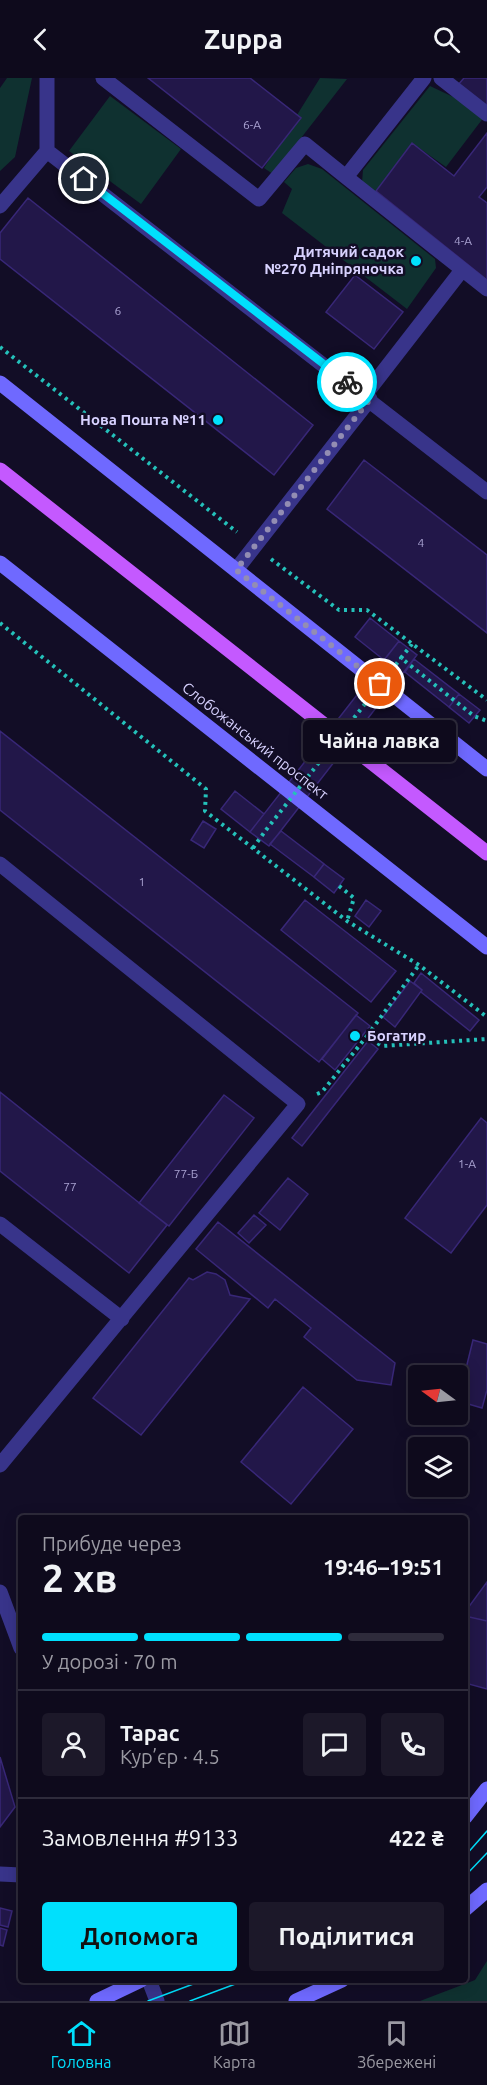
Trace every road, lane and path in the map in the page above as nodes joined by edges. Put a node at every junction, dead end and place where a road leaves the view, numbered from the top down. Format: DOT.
graph roads {
  1 [pos="47,78"];
  2 [pos="103,78"];
  3 [pos="424,78"];
  4 [pos="441,78"];
  5 [pos="487,114"];
  6 [pos="47,151"];
  7 [pos="346,177"];
  8 [pos="0,206"];
  9 [pos="462,270"];
  10 [pos="487,290"];
  11 [pos="0,383"];
  12 [pos="367,397"];
  13 [pos="0,470"];
  14 [pos="487,492"];
  15 [pos="0,563"];
  16 [pos="236,570"];
  17 [pos="0,623"];
  18 [pos="412,644"];
  19 [pos="401,658"];
  20 [pos="487,721"];
  21 [pos="487,769"];
  22 [pos="253,848"];
  23 [pos="487,853"];
  24 [pos="0,864"];
  25 [pos="339,886"];
  26 [pos="347,921"];
  27 [pos="487,947"];
  28 [pos="419,965"];
  29 [pos="487,1017"];
  30 [pos="367,1036"];
  31 [pos="487,1039"];
  32 [pos="298,1104"];
  33 [pos="0,1224"];
  34 [pos="122,1319"];
  35 [pos="0,1464"];
  36 [pos="0,1592"];
  37 [pos="18,1640"];
  38 [pos="487,1789"];
  39 [pos="468,1813"];
  40 [pos="0,1874"];
  41 [pos="18,1875"];
  42 [pos="487,1890"];
  43 [pos="468,1906"];
  44 [pos="135,1983"];
  45 [pos="150,1983"];
  46 [pos="335,1983"];
  47 [pos="97,2001"];
  48 [pos="157,2001"];
  49 [pos="296,2001"];
  1 -- 6 [label="street"];
  2 -- 7 [label="street"];
  3 -- 7 [label="street"];
  4 -- 5 [label="street"];
  6 -- 8 [label="street"];
  6 -- 12 [label="street"];
  7 -- 9 [label="street"];
  9 -- 10 [label="street"];
  9 -- 12 [label="street"];
  11 -- 16 [label="main road"];
  12 -- 14 [label="street"];
  12 -- 16 [label="street"];
  13 -- 23 [label="main road"];
  15 -- 27 [label="main road, Слобожанський проспект"];
  16 -- 21 [label="main road"];
  17 -- 22 [label="path"];
  18 -- 19 [label="path"];
  19 -- 20 [label="path"];
  19 -- 22 [label="path, bridge"];
  22 -- 26 [label="path"];
  24 -- 32 [label="street"];
  25 -- 26 [label="path"];
  26 -- 28 [label="path"];
  28 -- 29 [label="path"];
  28 -- 30 [label="path"];
  30 -- 31 [label="path"];
  30 -- 32 [label="path"];
  32 -- 34 [label="street"];
  33 -- 34 [label="street"];
  34 -- 35 [label="street"];
  36 -- 37 [label="street"];
  38 -- 39 [label="main road"];
  40 -- 41 [label="street"];
  42 -- 43 [label="main road"];
  44 -- 47 [label="main road"];
  45 -- 48 [label="street"];
  46 -- 49 [label="main road"];
}
